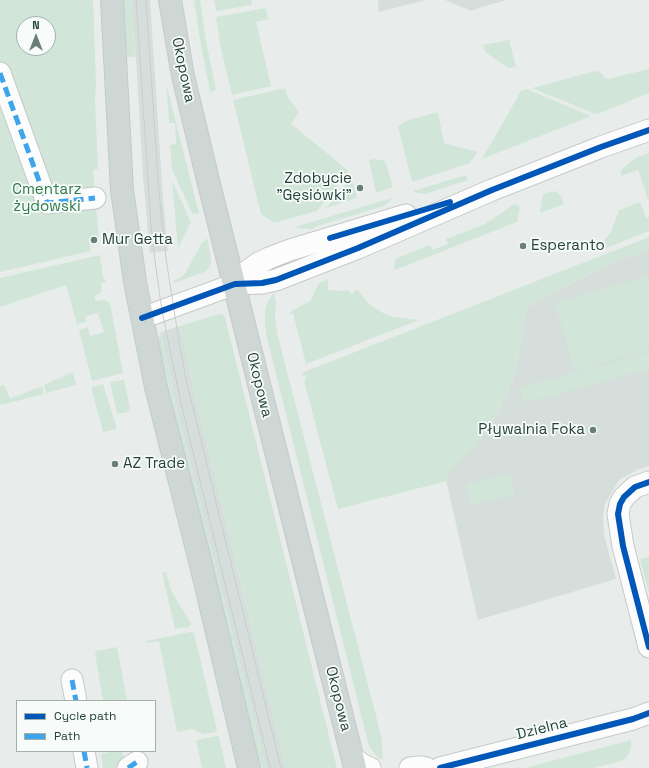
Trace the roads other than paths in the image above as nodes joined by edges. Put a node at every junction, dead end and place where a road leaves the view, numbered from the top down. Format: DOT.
graph roads {
  1 [pos="112,0"];
  2 [pos="170,0"];
  3 [pos="0,73"];
  4 [pos="649,130"];
  5 [pos="95,198"];
  6 [pos="234,284"];
  7 [pos="142,318"];
  8 [pos="649,482"];
  9 [pos="649,647"];
  10 [pos="72,680"];
  11 [pos="76,700"];
  12 [pos="649,713"];
  13 [pos="84,752"];
  14 [pos="359,764"];
  15 [pos="87,768"];
  16 [pos="249,768"];
  17 [pos="410,768"];
  18 [pos="426,768"];
  19 [pos="440,768"];
  1 -- 7 [label="main road"];
  2 -- 6 [label="main road, Okopowa"];
  3 -- 5 [label="street"];
  4 -- 6 [label="street"];
  6 -- 7 [label="street"];
  6 -- 14 [label="main road, Okopowa"];
  7 -- 16 [label="main road"];
  8 -- 9 [label="street"];
  10 -- 11 [label="street"];
  12 -- 19 [label="street, Dzielna"];
  13 -- 15 [label="street"];
  17 -- 18 [label="street"];
}
